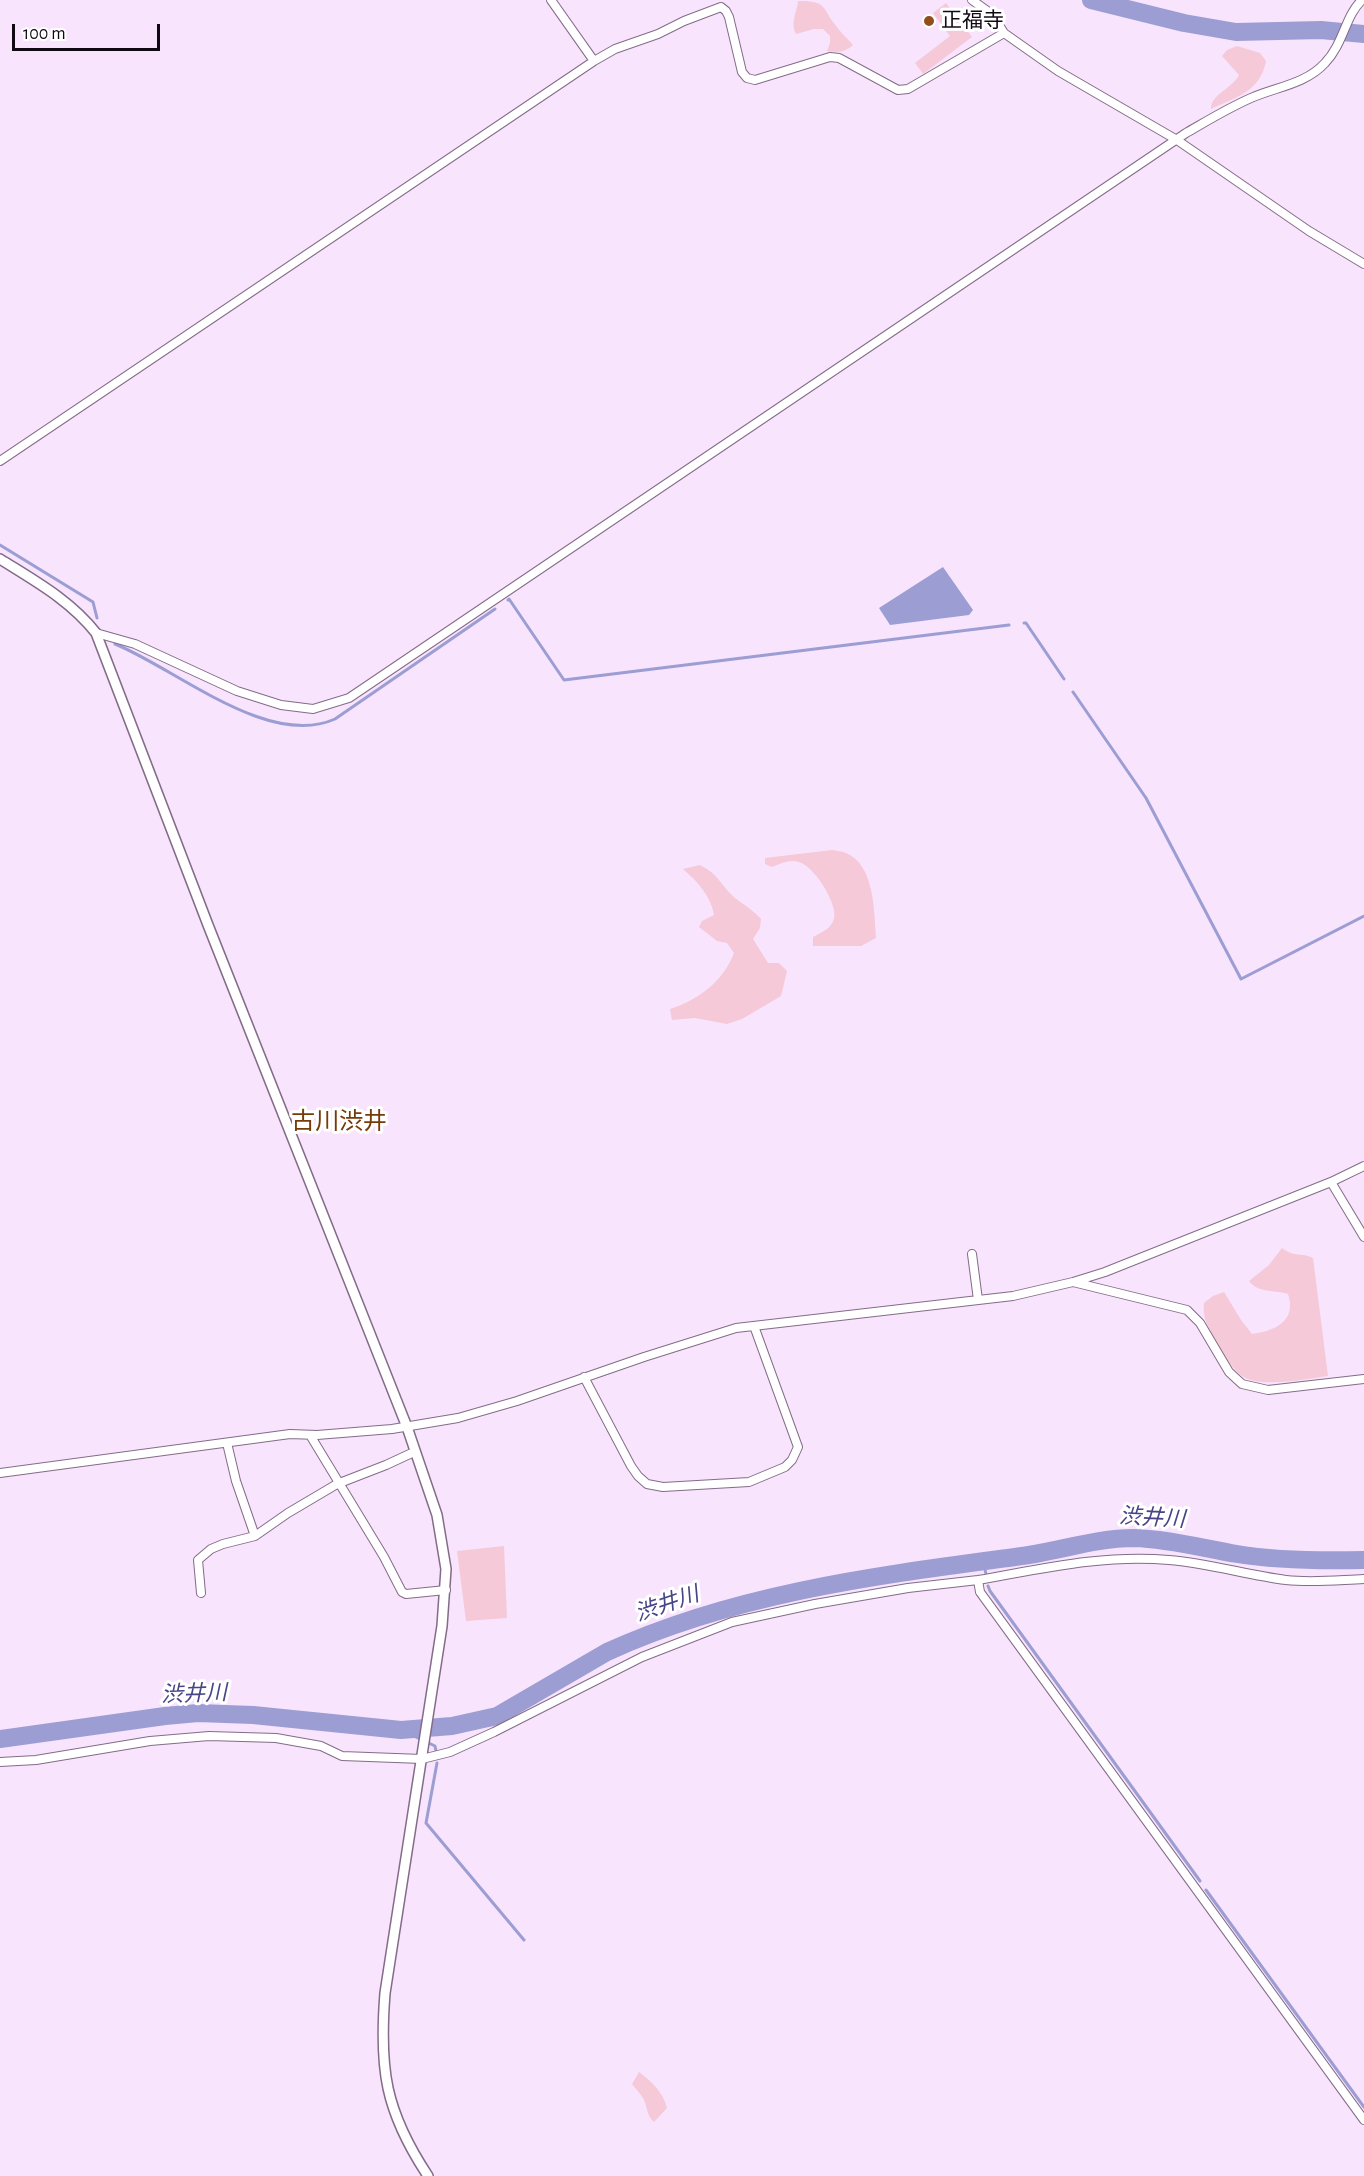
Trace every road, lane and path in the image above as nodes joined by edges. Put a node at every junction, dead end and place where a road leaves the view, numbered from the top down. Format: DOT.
graph roads {
  1 [pos="552,0"];
  2 [pos="972,0"];
  3 [pos="1362,0"];
  4 [pos="1004,33"];
  5 [pos="594,61"];
  6 [pos="1177,140"];
  7 [pos="1364,264"];
  8 [pos="0,461"];
  9 [pos="0,559"];
  10 [pos="96,633"];
  11 [pos="1364,1166"];
  12 [pos="1330,1182"];
  13 [pos="1364,1237"];
  14 [pos="972,1254"];
  15 [pos="1073,1282"];
  16 [pos="978,1299"];
  17 [pos="754,1326"];
  18 [pos="585,1377"];
  19 [pos="1364,1379"];
  20 [pos="407,1427"];
  21 [pos="310,1435"];
  22 [pos="227,1443"];
  23 [pos="414,1452"];
  24 [pos="0,1473"];
  25 [pos="339,1483"];
  26 [pos="255,1536"];
  27 [pos="1364,1579"];
  28 [pos="978,1580"];
  29 [pos="446,1590"];
  30 [pos="201,1593"];
  31 [pos="423,1756"];
  32 [pos="0,1762"];
  33 [pos="1364,2120"];
  34 [pos="428,2176"];
  1 -- 5 [label="street"];
  2 -- 4 [label="street"];
  3 -- 6 [label="street"];
  4 -- 5 [label="street"];
  4 -- 6 [label="street"];
  5 -- 8 [label="street"];
  6 -- 7 [label="street"];
  6 -- 10 [label="street"];
  9 -- 10 [label="street"];
  10 -- 20 [label="street"];
  11 -- 12 [label="street"];
  12 -- 13 [label="street"];
  12 -- 15 [label="street"];
  14 -- 16 [label="street"];
  15 -- 16 [label="street"];
  15 -- 19 [label="street"];
  16 -- 17 [label="street"];
  17 -- 18 [label="street"];
  17 -- 18 [label="street"];
  18 -- 20 [label="street"];
  20 -- 21 [label="street"];
  20 -- 23 [label="street"];
  21 -- 22 [label="street"];
  21 -- 25 [label="street"];
  22 -- 24 [label="street"];
  22 -- 26 [label="street"];
  23 -- 25 [label="street"];
  23 -- 29 [label="street"];
  25 -- 26 [label="street"];
  25 -- 29 [label="street"];
  26 -- 30 [label="street"];
  27 -- 28 [label="street"];
  28 -- 31 [label="street"];
  28 -- 33 [label="street"];
  29 -- 31 [label="street"];
  31 -- 32 [label="street"];
  31 -- 34 [label="street"];
}
